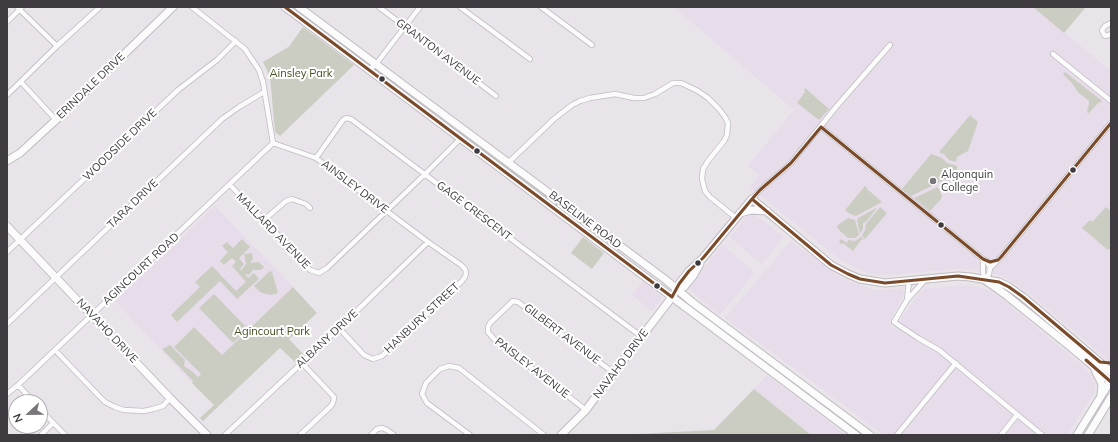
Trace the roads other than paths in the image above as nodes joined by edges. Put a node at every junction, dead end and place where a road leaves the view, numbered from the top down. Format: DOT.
graph roads {
  1 [pos="100,7"];
  2 [pos="173,7"];
  3 [pos="192,7"];
  4 [pos="285,7"];
  5 [pos="299,7"];
  6 [pos="379,7"];
  7 [pos="420,7"];
  8 [pos="460,7"];
  9 [pos="541,7"];
  10 [pos="20,8"];
  11 [pos="7,22"];
  12 [pos="1111,23"];
  13 [pos="405,27"];
  14 [pos="1111,34"];
  15 [pos="236,41"];
  16 [pos="592,45"];
  17 [pos="890,45"];
  18 [pos="57,46"];
  19 [pos="1052,54"];
  20 [pos="530,59"];
  21 [pos="376,64"];
  22 [pos="369,70"];
  23 [pos="21,82"];
  24 [pos="264,92"];
  25 [pos="7,95"];
  26 [pos="496,96"];
  27 [pos="1111,101"];
  28 [pos="56,120"];
  29 [pos="1111,123"];
  30 [pos="821,126"];
  31 [pos="460,138"];
  32 [pos="273,143"];
  33 [pos="316,158"];
  34 [pos="7,161"];
  35 [pos="508,163"];
  36 [pos="425,174"];
  37 [pos="230,185"];
  38 [pos="752,199"];
  39 [pos="310,208"];
  40 [pos="387,210"];
  41 [pos="767,212"];
  42 [pos="738,216"];
  43 [pos="264,220"];
  44 [pos="7,226"];
  45 [pos="20,240"];
  46 [pos="428,242"];
  47 [pos="7,252"];
  48 [pos="985,260"];
  49 [pos="998,260"];
  50 [pos="990,268"];
  51 [pos="466,273"];
  52 [pos="56,277"];
  53 [pos="925,280"];
  54 [pos="985,280"];
  55 [pos="909,281"];
  56 [pos="677,289"];
  57 [pos="672,297"];
  58 [pos="907,300"];
  59 [pos="92,315"];
  60 [pos="492,321"];
  61 [pos="7,324"];
  62 [pos="339,328"];
  63 [pos="642,337"];
  64 [pos="55,350"];
  65 [pos="1100,362"];
  66 [pos="302,363"];
  67 [pos="956,363"];
  68 [pos="1111,363"];
  69 [pos="1091,364"];
  70 [pos="1111,372"];
  71 [pos="614,373"];
  72 [pos="1111,381"];
  73 [pos="18,385"];
  74 [pos="7,394"];
  75 [pos="26,394"];
  76 [pos="1101,397"];
  77 [pos="1111,397"];
  78 [pos="170,398"];
  79 [pos="586,410"];
  80 [pos="1017,414"];
  81 [pos="48,418"];
  82 [pos="53,424"];
  83 [pos="41,435"];
  84 [pos="65,435"];
  85 [pos="207,435"];
  86 [pos="224,435"];
  87 [pos="300,435"];
  88 [pos="371,435"];
  89 [pos="394,435"];
  90 [pos="470,435"];
  91 [pos="544,435"];
  92 [pos="561,435"];
  93 [pos="856,435"];
  94 [pos="870,435"];
  95 [pos="897,435"];
  96 [pos="1001,435"];
  97 [pos="1042,435"];
  98 [pos="1077,435"];
  99 [pos="1088,435"];
  1 -- 18 [label="street"];
  2 -- 28 [label="main road, ERINDALE DRIVE"];
  3 -- 15 [label="street"];
  4 -- 22 [label="main road, BASELINE ROAD"];
  5 -- 21 [label="main road, BASELINE ROAD"];
  6 -- 13 [label="street, GRANTON AVENUE"];
  7 -- 13 [label="street"];
  8 -- 20 [label="street"];
  9 -- 16 [label="street"];
  10 -- 11 [label="street"];
  10 -- 18 [label="street"];
  12 -- 14 [label="street"];
  13 -- 21 [label="street"];
  13 -- 26 [label="street, GRANTON AVENUE"];
  15 -- 24 [label="street"];
  15 -- 45 [label="street, WOODSIDE DRIVE"];
  17 -- 30 [label="street"];
  18 -- 23 [label="street"];
  19 -- 27 [label="street"];
  21 -- 22 [label="street"];
  21 -- 35 [label="main road, BASELINE ROAD"];
  22 -- 31 [label="main road, BASELINE ROAD"];
  23 -- 25 [label="street"];
  23 -- 28 [label="street"];
  24 -- 32 [label="street"];
  24 -- 52 [label="street, TARA DRIVE"];
  28 -- 34 [label="main road, ERINDALE DRIVE"];
  29 -- 49 [label="street"];
  30 -- 38 [label="street"];
  30 -- 48 [label="street"];
  31 -- 36 [label="street"];
  31 -- 57 [label="main road, BASELINE ROAD"];
  32 -- 33 [label="street, AINSLEY DRIVE"];
  32 -- 37 [label="street, AGINCOURT ROAD"];
  33 -- 36 [label="street, GAGE CRESCENT"];
  33 -- 40 [label="street, AINSLEY DRIVE"];
  35 -- 42 [label="street"];
  35 -- 56 [label="main road, BASELINE ROAD"];
  36 -- 40 [label="street"];
  36 -- 63 [label="street, GAGE CRESCENT"];
  37 -- 43 [label="street, MALLARD AVENUE"];
  37 -- 59 [label="street, AGINCOURT ROAD"];
  38 -- 41 [label="main road"];
  38 -- 42 [label="main road, NAVAHO DRIVE"];
  39 -- 43 [label="street"];
  40 -- 43 [label="street, MALLARD AVENUE"];
  40 -- 46 [label="street, AINSLEY DRIVE"];
  41 -- 42 [label="main road"];
  41 -- 55 [label="main road"];
  42 -- 56 [label="main road, NAVAHO DRIVE"];
  44 -- 45 [label="main road, NAVAHO DRIVE"];
  45 -- 47 [label="street, WOODSIDE DRIVE"];
  45 -- 52 [label="main road, NAVAHO DRIVE"];
  46 -- 51 [label="street, AINSLEY DRIVE"];
  46 -- 62 [label="street, ALBANY DRIVE"];
  48 -- 49 [label="street"];
  48 -- 50 [label="street"];
  48 -- 54 [label="street"];
  49 -- 50 [label="street"];
  50 -- 54 [label="street"];
  51 -- 62 [label="street, HANBURY STREET"];
  52 -- 59 [label="main road, NAVAHO DRIVE"];
  52 -- 61 [label="street, TARA DRIVE"];
  53 -- 54 [label="main road"];
  53 -- 55 [label="main road"];
  53 -- 58 [label="street"];
  54 -- 65 [label="main road"];
  54 -- 69 [label="main road"];
  55 -- 58 [label="street"];
  56 -- 57 [label="main road, NAVAHO DRIVE"];
  56 -- 94 [label="main road, BASELINE ROAD"];
  57 -- 63 [label="main road, NAVAHO DRIVE"];
  57 -- 93 [label="main road, BASELINE ROAD"];
  58 -- 67 [label="street"];
  59 -- 64 [label="street, AGINCOURT ROAD"];
  59 -- 78 [label="main road, NAVAHO DRIVE"];
  60 -- 71 [label="street, GILBERT AVENUE"];
  60 -- 79 [label="street, PAISLEY AVENUE"];
  62 -- 66 [label="street, ALBANY DRIVE"];
  63 -- 71 [label="main road, NAVAHO DRIVE"];
  64 -- 73 [label="street, AGINCOURT ROAD"];
  64 -- 78 [label="street"];
  65 -- 68 [label="main road"];
  65 -- 70 [label="main road"];
  66 -- 86 [label="street, ALBANY DRIVE"];
  66 -- 87 [label="street"];
  67 -- 80 [label="street"];
  67 -- 95 [label="street"];
  69 -- 72 [label="main road"];
  69 -- 76 [label="main road"];
  71 -- 79 [label="main road, NAVAHO DRIVE"];
  72 -- 76 [label="main road"];
  73 -- 74 [label="street, AGINCOURT ROAD"];
  73 -- 75 [label="street"];
  76 -- 98 [label="main road"];
  77 -- 99 [label="main road"];
  78 -- 85 [label="main road, NAVAHO DRIVE"];
  79 -- 92 [label="main road, NAVAHO DRIVE"];
  80 -- 96 [label="street"];
  80 -- 97 [label="street"];
  81 -- 82 [label="street"];
  82 -- 83 [label="street"];
  82 -- 84 [label="street"];
  88 -- 89 [label="street"];
  90 -- 91 [label="street"];
}
